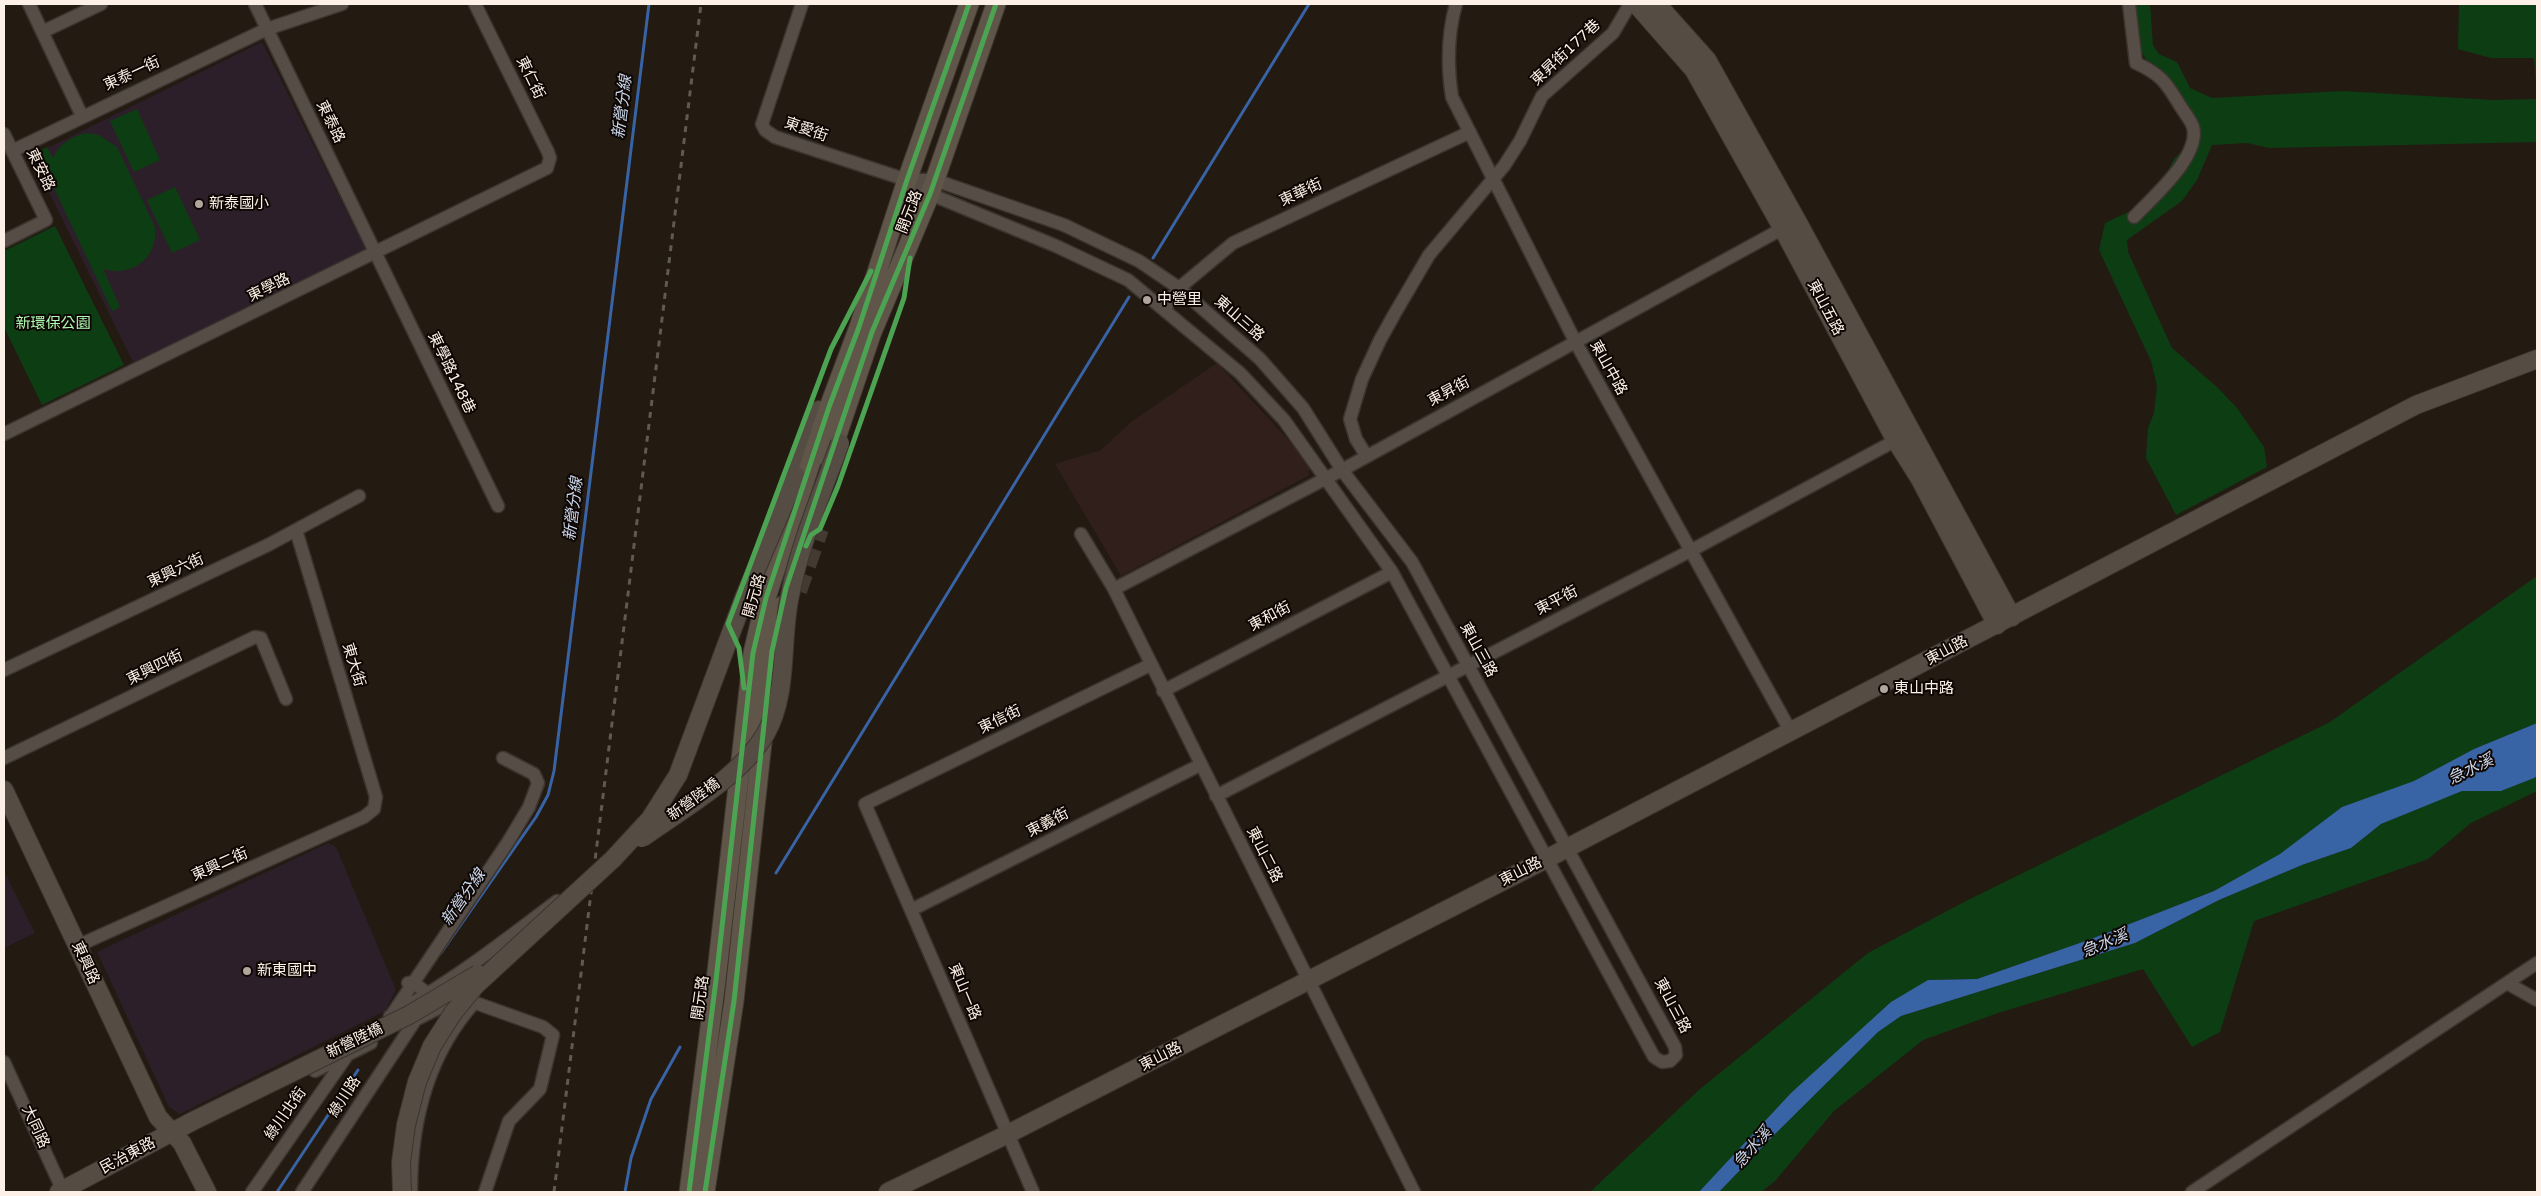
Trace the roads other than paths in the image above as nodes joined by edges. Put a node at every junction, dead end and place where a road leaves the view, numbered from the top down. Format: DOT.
graph roads {
  1 [pos="29,4"];
  2 [pos="101,4"];
  3 [pos="255,4"];
  4 [pos="342,4"];
  5 [pos="475,4"];
  6 [pos="802,4"];
  7 [pos="969,4"];
  8 [pos="996,4"];
  9 [pos="1456,4"];
  10 [pos="1630,4"];
  11 [pos="1636,4"];
  12 [pos="1657,4"];
  13 [pos="2129,4"];
  14 [pos="267,29"];
  15 [pos="42,32"];
  16 [pos="82,116"];
  17 [pos="1470,132"];
  18 [pos="4,134"];
  19 [pos="12,151"];
  20 [pos="547,168"];
  21 [pos="1494,178"];
  22 [pos="907,180"];
  23 [pos="933,187"];
  24 [pos="2134,216"];
  25 [pos="1790,225"];
  26 [pos="888,235"];
  27 [pos="912,240"];
  28 [pos="4,241"];
  29 [pos="377,253"];
  30 [pos="1180,288"];
  31 [pos="1164,309"];
  32 [pos="1576,343"];
  33 [pos="2537,360"];
  34 [pos="4,434"];
  35 [pos="1903,437"];
  36 [pos="840,443"];
  37 [pos="1366,456"];
  38 [pos="1342,470"];
  39 [pos="1324,477"];
  40 [pos="359,496"];
  41 [pos="498,506"];
  42 [pos="296,530"];
  43 [pos="1080,534"];
  44 [pos="1692,550"];
  45 [pos="1392,572"];
  46 [pos="1114,588"];
  47 [pos="2004,621"];
  48 [pos="728,624"];
  49 [pos="728,648"];
  50 [pos="1150,665"];
  51 [pos="1467,665"];
  52 [pos="4,670"];
  53 [pos="1448,675"];
  54 [pos="1163,691"];
  55 [pos="286,699"];
  56 [pos="1791,732"];
  57 [pos="4,758"];
  58 [pos="503,758"];
  59 [pos="1200,765"];
  60 [pos="4,790"];
  61 [pos="1216,796"];
  62 [pos="865,804"];
  63 [pos="374,809"];
  64 [pos="1568,847"];
  65 [pos="1548,858"];
  66 [pos="613,859"];
  67 [pos="578,884"];
  68 [pos="911,910"];
  69 [pos="77,946"];
  70 [pos="512,952"];
  71 [pos="2537,963"];
  72 [pos="1309,981"];
  73 [pos="410,982"];
  74 [pos="2507,983"];
  75 [pos="428,994"];
  76 [pos="461,997"];
  77 [pos="2537,1000"];
  78 [pos="475,1002"];
  79 [pos="391,1015"];
  80 [pos="416,1020"];
  81 [pos="348,1055"];
  82 [pos="4,1062"];
  83 [pos="193,1121"];
  84 [pos="172,1132"];
  85 [pos="1008,1134"];
  86 [pos="62,1192"];
  87 [pos="207,1192"];
  88 [pos="252,1192"];
  89 [pos="302,1192"];
  90 [pos="402,1192"];
  91 [pos="411,1192"];
  92 [pos="485,1192"];
  93 [pos="689,1192"];
  94 [pos="705,1192"];
  95 [pos="888,1192"];
  96 [pos="1033,1192"];
  97 [pos="1414,1192"];
  98 [pos="2192,1192"];
  1 -- 15 [label="street"];
  2 -- 15 [label="street"];
  3 -- 14 [label="street, 東泰路"];
  4 -- 14 [label="street, 東泰一街"];
  5 -- 20 [label="street, 東仁街"];
  6 -- 22 [label="street, 東愛街"];
  7 -- 22 [label="main road, 開元路"];
  8 -- 23 [label="main road, 開元路"];
  9 -- 17 [label="street, 東山中路"];
  10 -- 21 [label="street, 東昇街177巷"];
  11 -- 25 [label="street, 東山五路"];
  12 -- 25 [label="street, 東山五路"];
  13 -- 24 [label="street"];
  14 -- 16 [label="street, 東泰一街"];
  14 -- 29 [label="street, 東泰路"];
  15 -- 16 [label="street"];
  16 -- 19 [label="street, 東泰一街"];
  17 -- 21 [label="street, 東山中路"];
  17 -- 30 [label="street, 東華街"];
  18 -- 19 [label="street, 東安路"];
  19 -- 28 [label="street, 東安路"];
  20 -- 29 [label="street, 東學路"];
  21 -- 32 [label="street, 東山中路"];
  21 -- 37 [label="street"];
  22 -- 23 [label="street, 東山三路"];
  22 -- 26 [label="main road, 開元路"];
  23 -- 27 [label="main road, 開元路"];
  23 -- 30 [label="street, 東山三路"];
  23 -- 31 [label="street, 東山三路"];
  25 -- 32 [label="street, 東昇街"];
  25 -- 35 [label="street, 東山五路"];
  26 -- 66 [label="street, 新營陸橋, bridge"];
  26 -- 93 [label="main road, 開元路"];
  27 -- 36 [label="street, 開元路"];
  27 -- 94 [label="main road, 開元路"];
  29 -- 34 [label="street, 東學路"];
  29 -- 41 [label="street, 東學路148巷"];
  30 -- 31 [label="street, 東華街"];
  30 -- 38 [label="street, 東山三路"];
  31 -- 39 [label="street, 東山三路"];
  32 -- 37 [label="street, 東昇街"];
  32 -- 44 [label="street, 東山中路"];
  33 -- 47 [label="street, 東山路"];
  35 -- 44 [label="street, 東平街"];
  35 -- 47 [label="street, 東山五路"];
  36 -- 66 [label="street, 新營陸橋, bridge"];
  37 -- 38 [label="street, 東昇街"];
  38 -- 39 [label="street, 東昇街"];
  38 -- 51 [label="street, 東山三路"];
  39 -- 45 [label="street, 東山三路"];
  39 -- 46 [label="street, 東昇街"];
  40 -- 42 [label="street, 東興六街"];
  42 -- 52 [label="street, 東興六街"];
  42 -- 63 [label="street, 東大街"];
  43 -- 46 [label="street, 東山二路"];
  44 -- 51 [label="street, 東平街"];
  44 -- 56 [label="street, 東山中路"];
  45 -- 53 [label="street, 東山三路"];
  45 -- 54 [label="street, 東和街"];
  46 -- 50 [label="street, 東山二路"];
  47 -- 56 [label="street, 東山路"];
  48 -- 49 [label="street"];
  50 -- 54 [label="street, 東山二路"];
  50 -- 62 [label="street, 東信街"];
  51 -- 53 [label="street, 東平街"];
  51 -- 64 [label="street, 東山三路"];
  53 -- 61 [label="street, 東平街"];
  53 -- 65 [label="street, 東山三路"];
  54 -- 59 [label="street, 東山二路"];
  55 -- 57 [label="street, 東興四街"];
  56 -- 64 [label="street, 東山路"];
  58 -- 73 [label="street"];
  59 -- 61 [label="street, 東山二路"];
  59 -- 68 [label="street, 東義街"];
  60 -- 69 [label="street, 東興路"];
  61 -- 72 [label="street, 東山二路"];
  62 -- 68 [label="street, 東山一路"];
  63 -- 69 [label="street, 東興二街"];
  64 -- 65 [label="street, 東山路"];
  64 -- 65 [label="street, 東山三路"];
  65 -- 72 [label="street, 東山路"];
  66 -- 70 [label="street, 新營陸橋, bridge"];
  67 -- 75 [label="street"];
  68 -- 85 [label="street, 東山一路"];
  69 -- 84 [label="street, 東興路"];
  70 -- 83 [label="street, 新營陸橋, bridge"];
  70 -- 90 [label="street, 新營陸橋, bridge"];
  71 -- 74 [label="street"];
  72 -- 85 [label="street, 東山路"];
  72 -- 97 [label="street, 東山二路"];
  73 -- 75 [label="street"];
  73 -- 79 [label="street"];
  74 -- 77 [label="street"];
  74 -- 98 [label="street"];
  75 -- 76 [label="street"];
  75 -- 79 [label="street"];
  76 -- 78 [label="street"];
  76 -- 80 [label="street"];
  78 -- 91 [label="street"];
  78 -- 92 [label="street"];
  79 -- 83 [label="street"];
  80 -- 81 [label="street"];
  80 -- 89 [label="street, 綠川路"];
  81 -- 83 [label="street"];
  81 -- 88 [label="street, 綠川北街"];
  82 -- 86 [label="street, 大同路"];
  83 -- 84 [label="street, 民治東路"];
  84 -- 86 [label="street, 民治東路"];
  84 -- 87 [label="street, 東興路"];
  85 -- 95 [label="street, 東山路"];
  85 -- 96 [label="street, 東山一路"];
}
